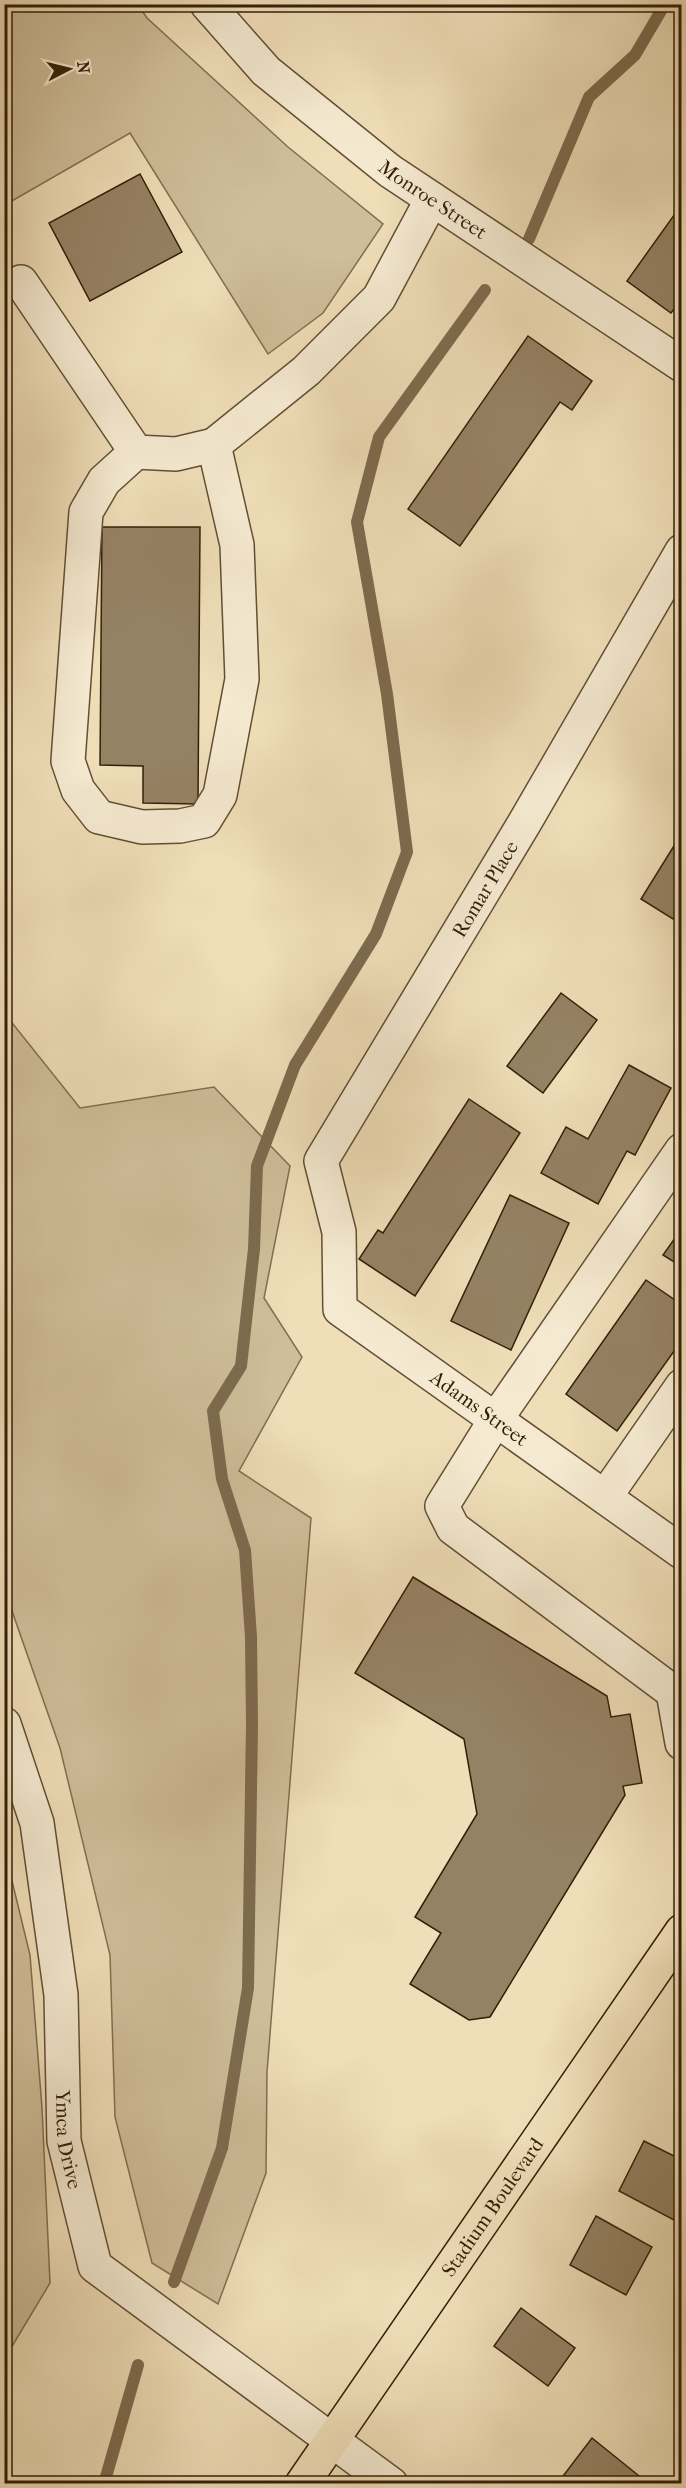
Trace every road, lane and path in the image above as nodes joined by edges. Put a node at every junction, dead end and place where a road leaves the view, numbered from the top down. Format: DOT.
graph roads {
  1 [pos="207,4"];
  2 [pos="432,199"];
  3 [pos="21,282"];
  4 [pos="679,357"];
  5 [pos="214,445"];
  6 [pos="136,452"];
  7 [pos="681,551"];
  8 [pos="681,1150"];
  9 [pos="339,1232"];
  10 [pos="681,1386"];
  11 [pos="496,1419"];
  12 [pos="605,1497"];
  13 [pos="681,1552"];
  14 [pos="677,1685"];
  15 [pos="4,1724"];
  16 [pos="681,1743"];
  17 [pos="681,1931"];
  18 [pos="330,2440"];
  19 [pos="302,2484"];
  20 [pos="391,2484"];
  1 -- 2 [label="street, Monroe Street"];
  2 -- 4 [label="street, Monroe Street"];
  2 -- 5 [label="street"];
  3 -- 6 [label="street"];
  5 -- 6 [label="street"];
  5 -- 6 [label="street"];
  7 -- 9 [label="street, Romar Place"];
  8 -- 11 [label="street"];
  9 -- 11 [label="street, Adams Street"];
  10 -- 12 [label="street"];
  11 -- 12 [label="street, Adams Street"];
  11 -- 14 [label="street"];
  12 -- 13 [label="street, Adams Street"];
  14 -- 16 [label="street"];
  15 -- 18 [label="street, Ymca Drive"];
  17 -- 18 [label="main road, Stadium Boulevard"];
  18 -- 19 [label="main road, Stadium Boulevard"];
  18 -- 20 [label="street, Ymca Drive"];
}
